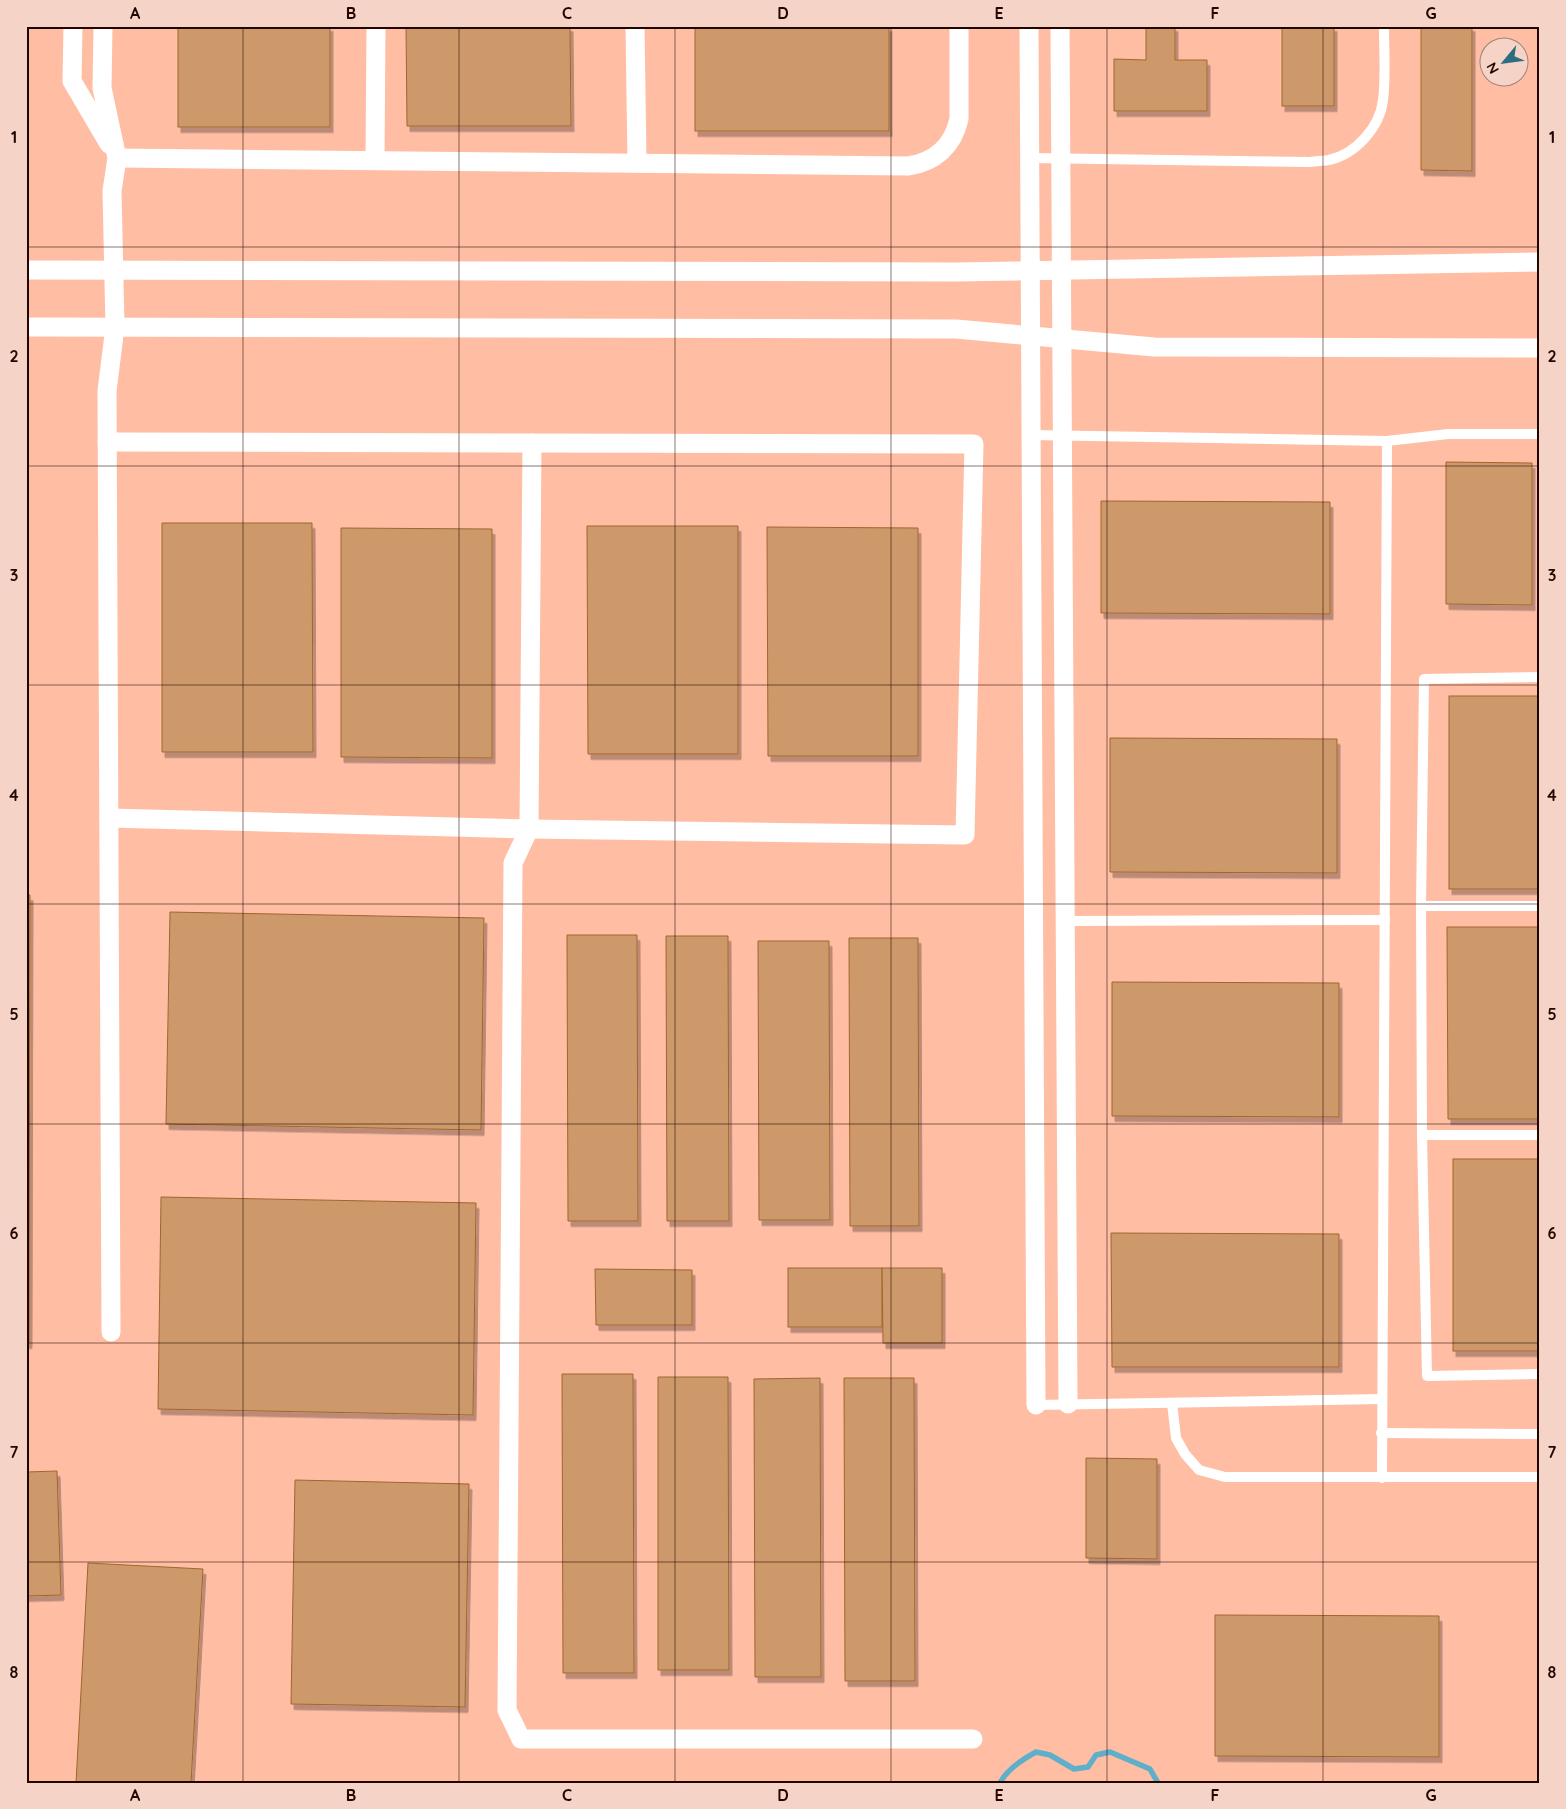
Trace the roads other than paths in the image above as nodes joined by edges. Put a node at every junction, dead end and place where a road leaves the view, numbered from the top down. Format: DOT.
graph roads {
  1 [pos="73,26"];
  2 [pos="103,26"];
  3 [pos="376,26"];
  4 [pos="635,26"];
  5 [pos="959,26"];
  6 [pos="1029,26"];
  7 [pos="1060,26"];
  8 [pos="1384,26"];
  9 [pos="117,158"];
  10 [pos="1029,158"];
  11 [pos="1061,158"];
  12 [pos="375,160"];
  13 [pos="637,163"];
  14 [pos="1540,262"];
  15 [pos="26,270"];
  16 [pos="113,270"];
  17 [pos="1030,270"];
  18 [pos="1061,270"];
  19 [pos="26,327"];
  20 [pos="115,327"];
  21 [pos="1030,335"];
  22 [pos="1061,338"];
  23 [pos="1540,348"];
  24 [pos="1540,434"];
  25 [pos="1030,435"];
  26 [pos="1062,435"];
  27 [pos="1387,441"];
  28 [pos="107,442"];
  29 [pos="532,443"];
  30 [pos="1540,677"];
  31 [pos="109,818"];
  32 [pos="529,829"];
  33 [pos="1421,906"];
  34 [pos="1540,906"];
  35 [pos="1385,920"];
  36 [pos="1065,921"];
  37 [pos="1422,1135"];
  38 [pos="1540,1135"];
  39 [pos="111,1332"];
  40 [pos="1540,1374"];
  41 [pos="1382,1399"];
  42 [pos="1172,1403"];
  43 [pos="1068,1404"];
  44 [pos="1036,1405"];
  45 [pos="1381,1433"];
  46 [pos="1540,1434"];
  47 [pos="1540,1477"];
  48 [pos="1382,1478"];
  49 [pos="973,1740"];
  1 -- 9 [label="street"];
  2 -- 9 [label="street"];
  3 -- 12 [label="street"];
  4 -- 13 [label="street"];
  5 -- 13 [label="street"];
  6 -- 10 [label="street"];
  7 -- 11 [label="street"];
  8 -- 11 [label="lane"];
  9 -- 12 [label="street"];
  9 -- 16 [label="street"];
  10 -- 11 [label="lane"];
  10 -- 17 [label="street"];
  11 -- 18 [label="street"];
  12 -- 13 [label="street"];
  14 -- 18 [label="street"];
  15 -- 16 [label="street"];
  16 -- 17 [label="street"];
  16 -- 20 [label="street"];
  17 -- 18 [label="street"];
  17 -- 21 [label="street"];
  18 -- 22 [label="street"];
  19 -- 20 [label="street"];
  20 -- 21 [label="street"];
  20 -- 28 [label="street"];
  21 -- 22 [label="street"];
  21 -- 25 [label="street"];
  22 -- 23 [label="street"];
  22 -- 26 [label="street"];
  24 -- 27 [label="lane"];
  25 -- 26 [label="lane"];
  25 -- 44 [label="street"];
  26 -- 27 [label="lane"];
  26 -- 36 [label="street"];
  27 -- 35 [label="lane"];
  28 -- 29 [label="street"];
  28 -- 31 [label="street"];
  29 -- 32 [label="street"];
  29 -- 32 [label="street"];
  30 -- 33 [label="lane"];
  31 -- 32 [label="street"];
  31 -- 39 [label="street"];
  32 -- 49 [label="street"];
  33 -- 34 [label="lane"];
  33 -- 37 [label="lane"];
  35 -- 36 [label="lane"];
  35 -- 41 [label="lane"];
  36 -- 43 [label="street"];
  37 -- 38 [label="lane"];
  37 -- 40 [label="lane"];
  41 -- 42 [label="lane"];
  41 -- 45 [label="lane"];
  42 -- 43 [label="lane"];
  42 -- 48 [label="lane"];
  43 -- 44 [label="lane"];
  45 -- 46 [label="lane"];
  45 -- 48 [label="lane"];
  47 -- 48 [label="lane"];
}
